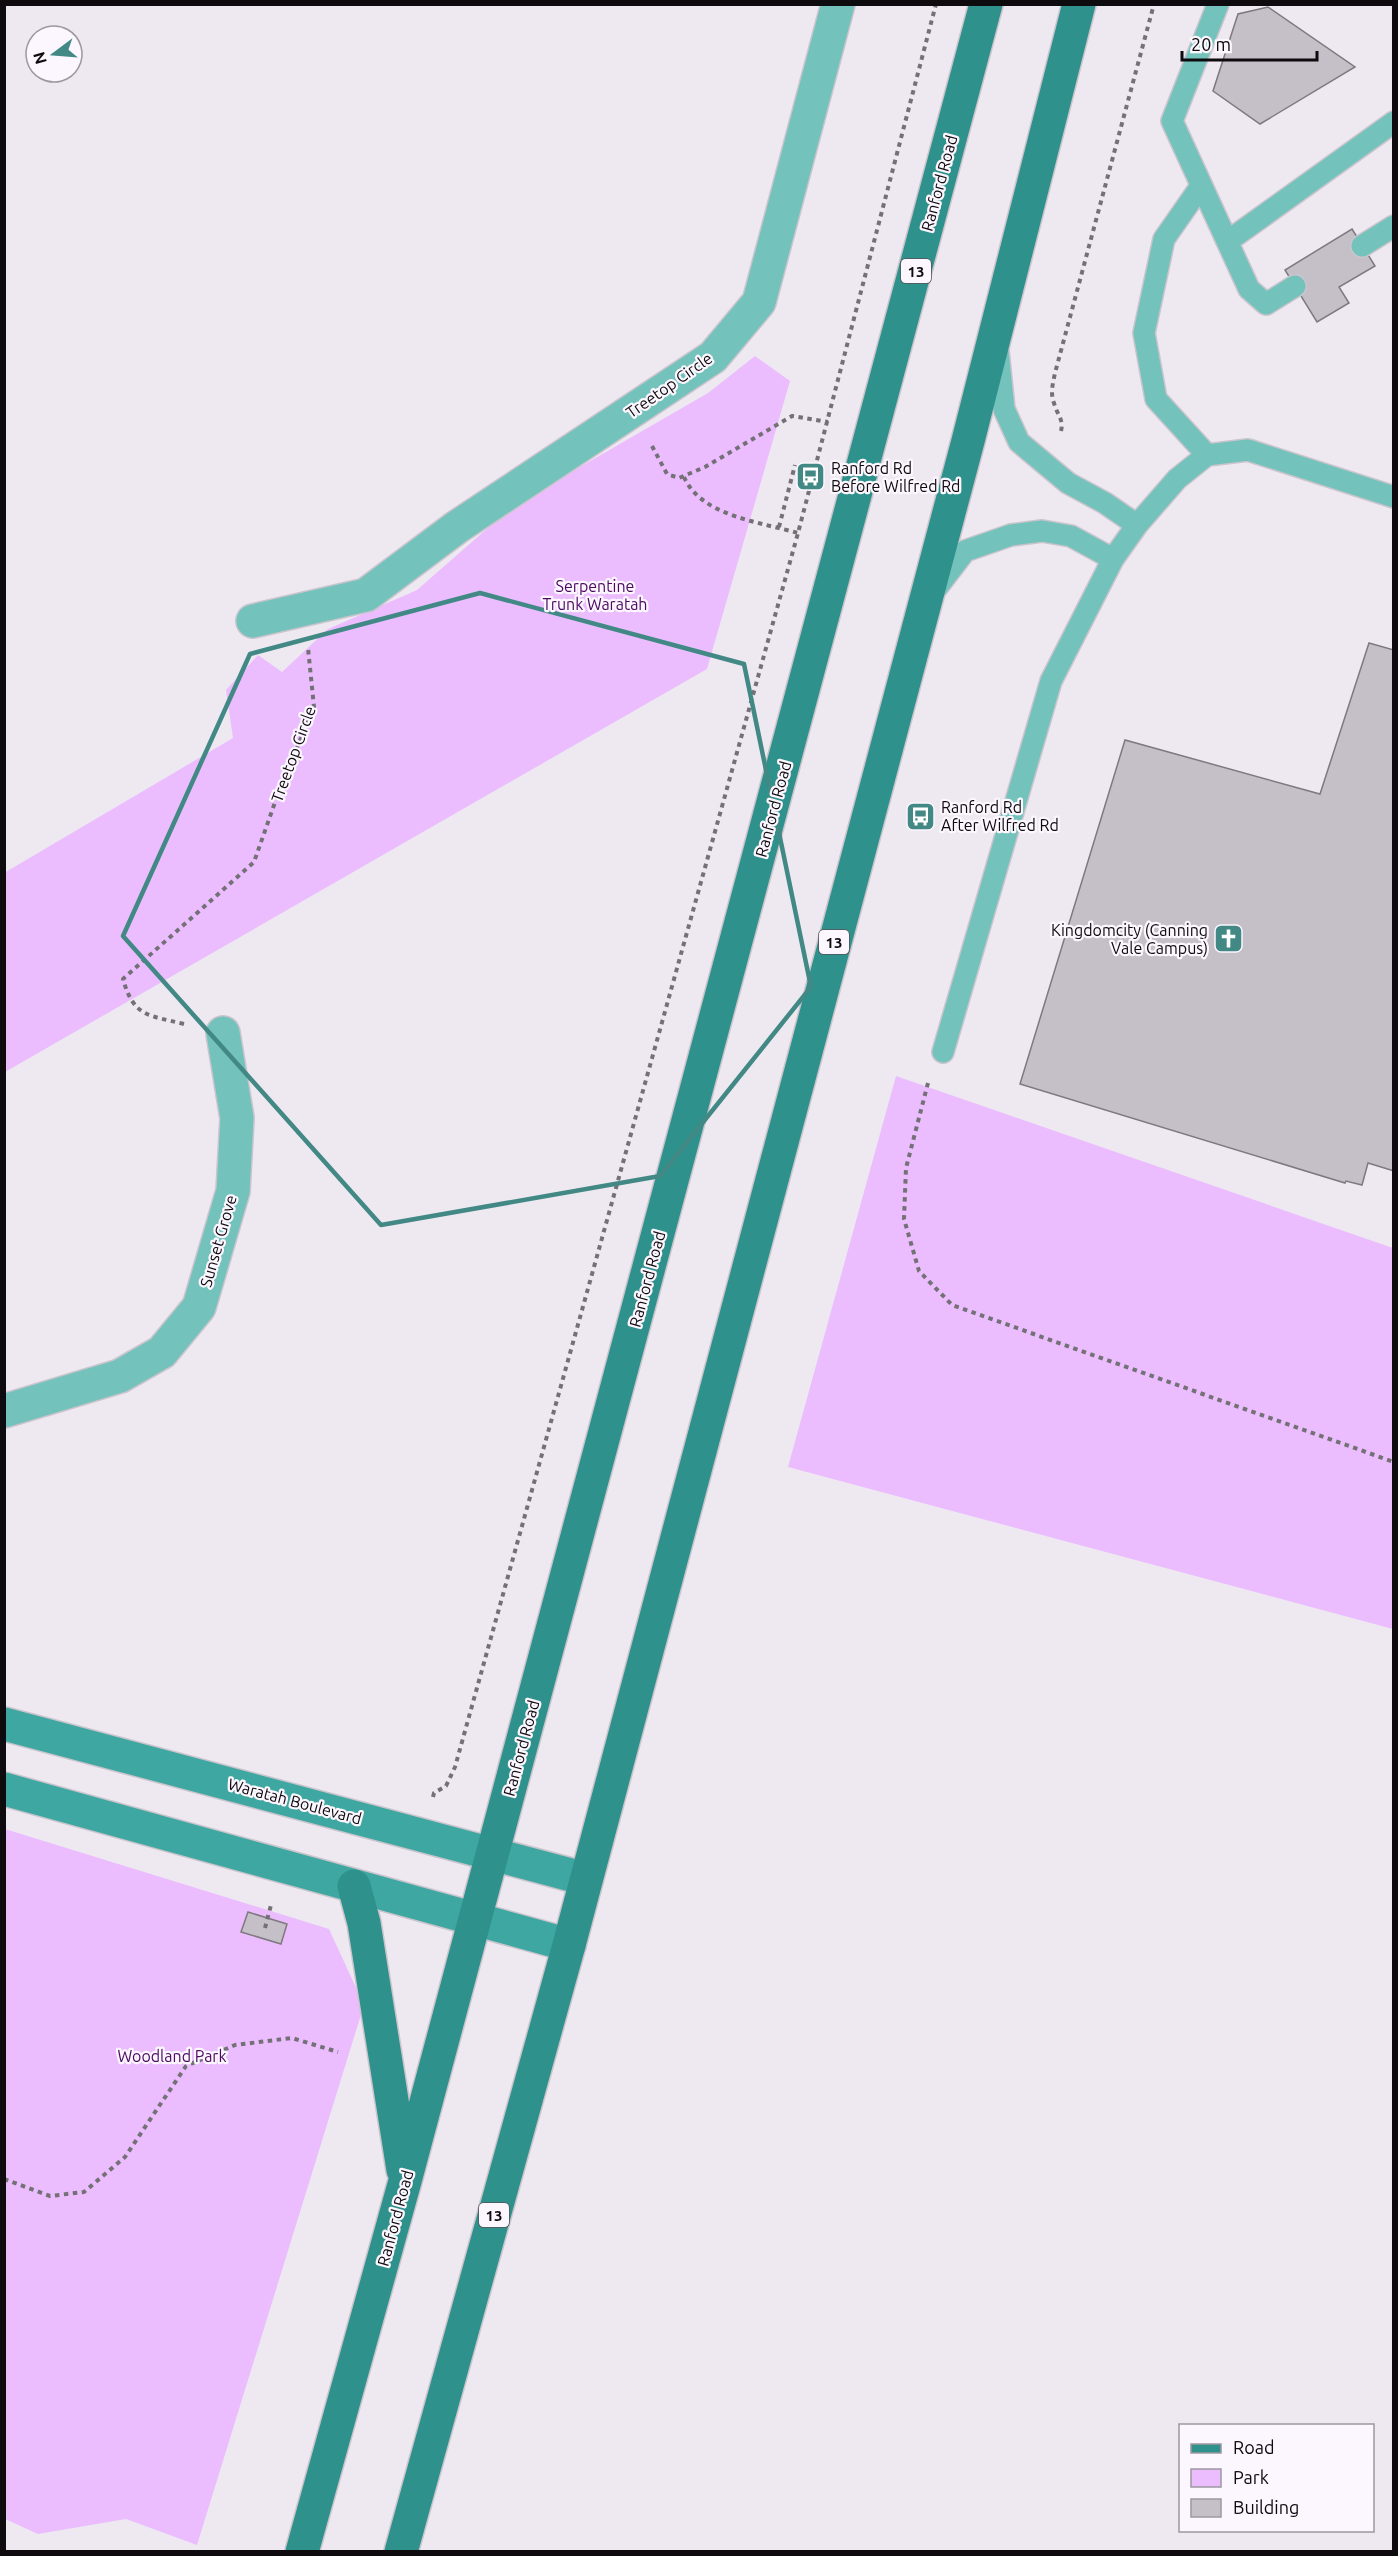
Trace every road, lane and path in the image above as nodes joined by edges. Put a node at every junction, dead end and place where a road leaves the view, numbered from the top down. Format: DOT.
graph roads {
  1 [pos="838,4"];
  2 [pos="936,4"];
  3 [pos="986,4"];
  4 [pos="1079,4"];
  5 [pos="1154,4"];
  6 [pos="1218,4"];
  7 [pos="1391,129"];
  8 [pos="1202,186"];
  9 [pos="1394,226"];
  10 [pos="1228,241"];
  11 [pos="1362,246"];
  12 [pos="1294,286"];
  13 [pos="998,318"];
  14 [pos="640,406"];
  15 [pos="828,422"];
  16 [pos="1061,434"];
  17 [pos="1207,455"];
  18 [pos="795,465"];
  19 [pos="684,477"];
  20 [pos="1394,497"];
  21 [pos="1137,525"];
  22 [pos="779,527"];
  23 [pos="798,533"];
  24 [pos="1113,559"];
  25 [pos="924,605"];
  26 [pos="304,610"];
  27 [pos="253,621"];
  28 [pos="223,1033"];
  29 [pos="943,1052"];
  30 [pos="4,1411"];
  31 [pos="1394,1462"];
  32 [pos="4,1724"];
  33 [pos="4,1789"];
  34 [pos="434,1793"];
  35 [pos="492,1854"];
  36 [pos="586,1879"];
  37 [pos="354,1886"];
  38 [pos="474,1920"];
  39 [pos="569,1945"];
  40 [pos="338,2052"];
  41 [pos="4,2180"];
  42 [pos="405,2181"];
  43 [pos="302,2552"];
  44 [pos="401,2552"];
  1 -- 14 [label="street, Treetop Circle"];
  2 -- 15 [label="path"];
  3 -- 35 [label="main road, Ranford Road / 13"];
  4 -- 13 [label="main road, 13"];
  5 -- 16 [label="path"];
  6 -- 8 [label="lane"];
  7 -- 10 [label="lane"];
  8 -- 10 [label="lane"];
  8 -- 17 [label="lane"];
  9 -- 11 [label="lane"];
  10 -- 12 [label="lane"];
  13 -- 21 [label="lane"];
  13 -- 25 [label="main road, 13"];
  14 -- 19 [label="path"];
  14 -- 26 [label="street, Treetop Circle"];
  15 -- 19 [label="path"];
  15 -- 23 [label="path"];
  17 -- 20 [label="lane"];
  17 -- 21 [label="lane"];
  18 -- 22 [label="path"];
  19 -- 22 [label="path"];
  21 -- 24 [label="lane"];
  22 -- 23 [label="path"];
  23 -- 34 [label="path"];
  24 -- 25 [label="lane"];
  24 -- 29 [label="lane"];
  25 -- 36 [label="main road, 13"];
  26 -- 27 [label="street, Treetop Circle"];
  26 -- 28 [label="path, Treetop Circle"];
  28 -- 30 [label="street, Sunset Grove"];
  29 -- 31 [label="path"];
  32 -- 35 [label="street, Waratah Boulevard"];
  33 -- 37 [label="street"];
  35 -- 36 [label="street, Waratah Boulevard"];
  35 -- 38 [label="main road, Ranford Road / 13"];
  36 -- 39 [label="main road, 13"];
  37 -- 38 [label="street"];
  37 -- 42 [label="main road"];
  38 -- 39 [label="street"];
  38 -- 42 [label="main road, Ranford Road / 13"];
  39 -- 44 [label="main road, 13"];
  40 -- 41 [label="path"];
  42 -- 43 [label="main road, Ranford Road / 13"];
}
